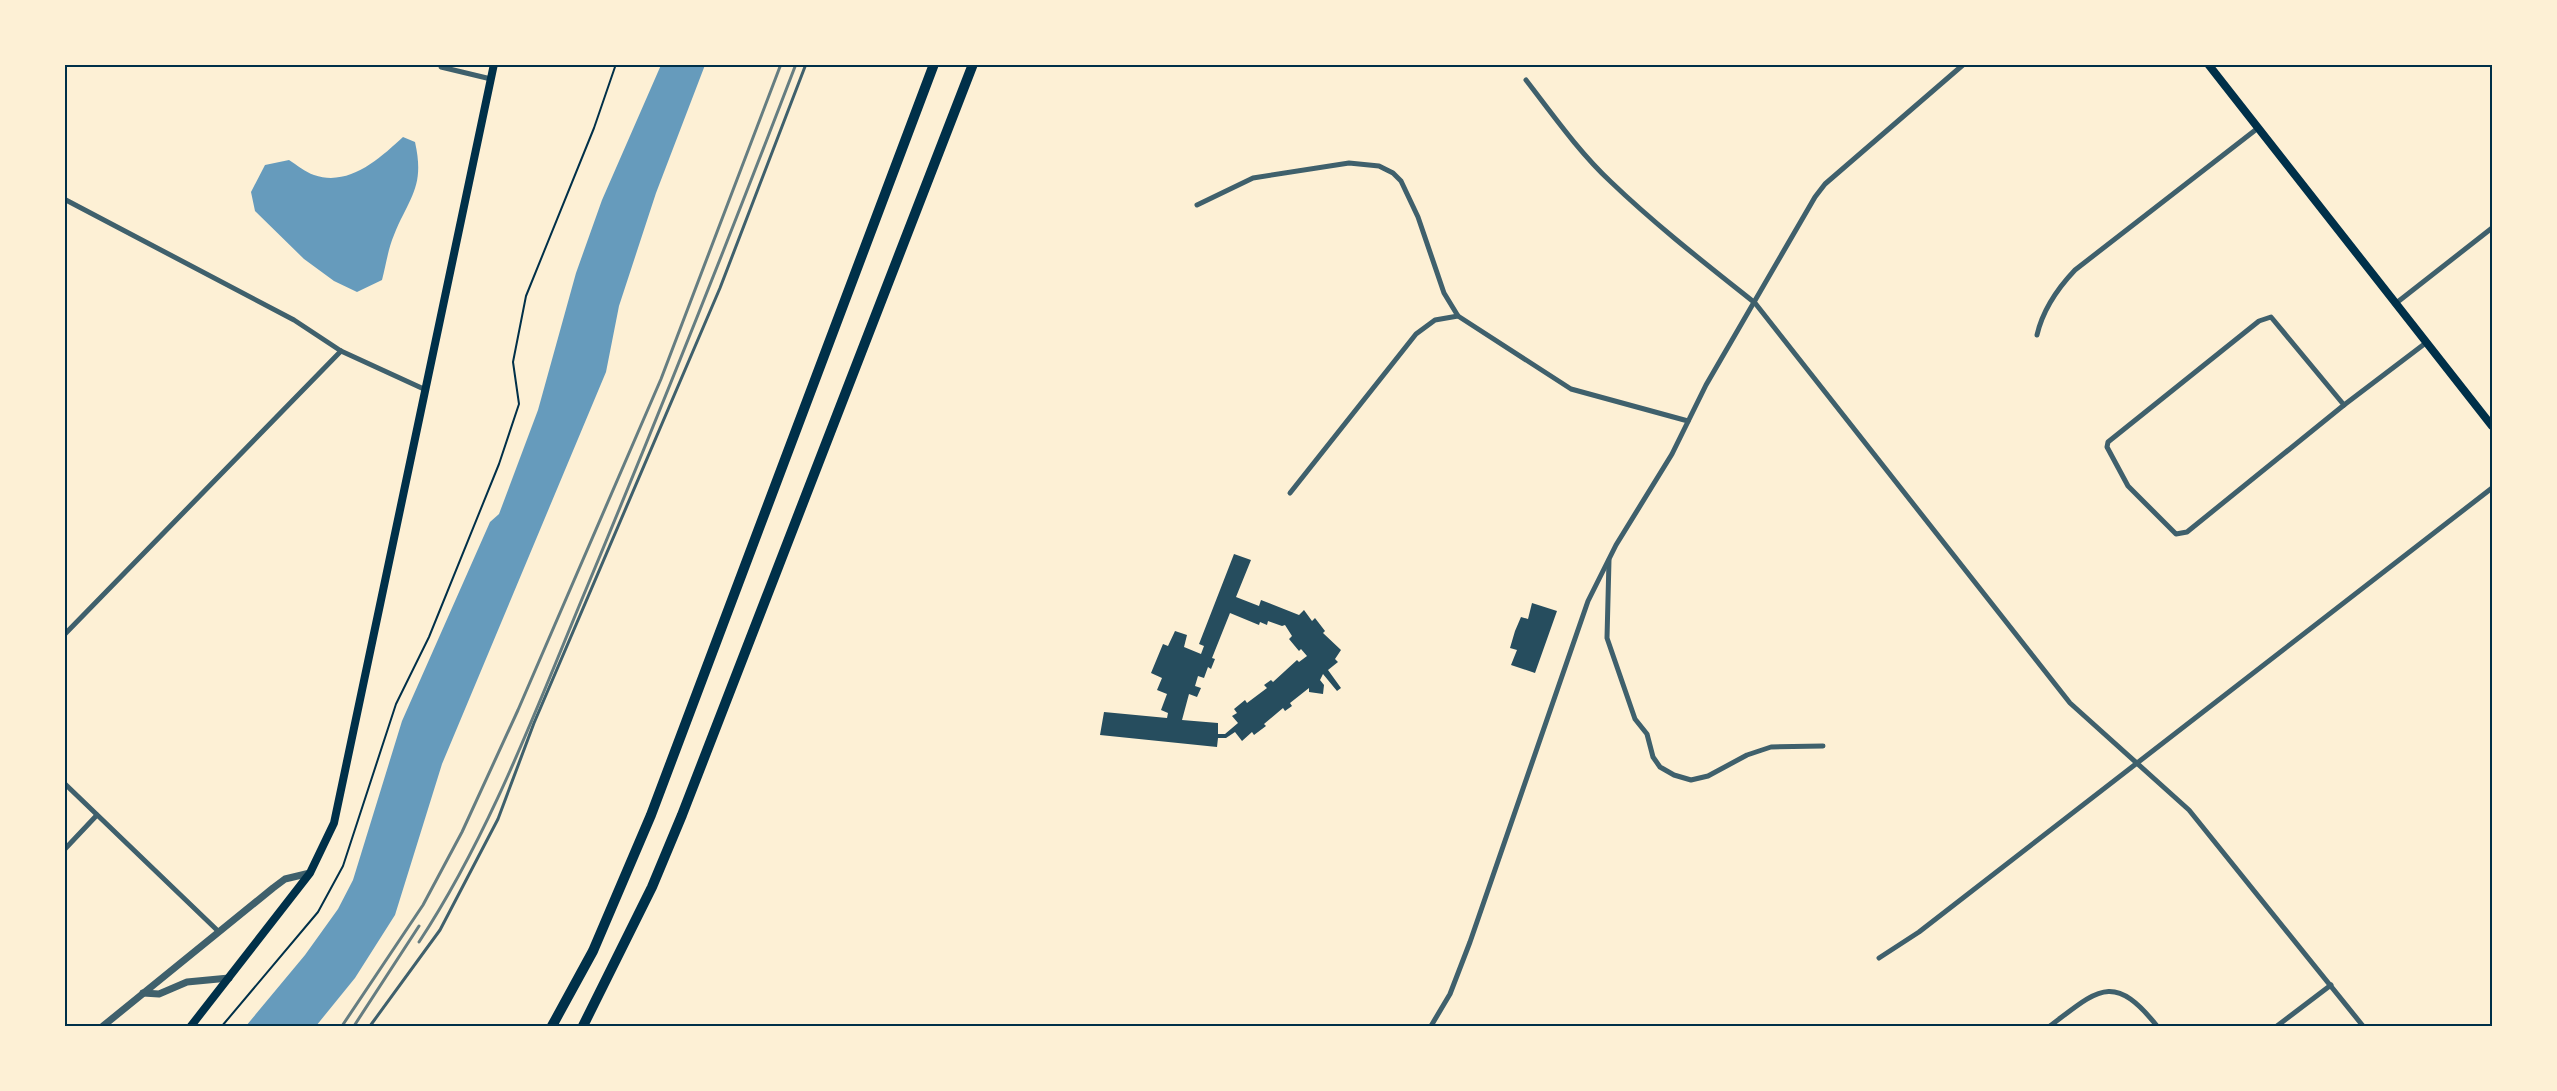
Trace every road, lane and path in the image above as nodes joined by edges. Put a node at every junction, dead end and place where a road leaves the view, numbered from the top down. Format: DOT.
graph roads {
  1 [pos="494,64"];
  2 [pos="616,64"];
  3 [pos="806,64"];
  4 [pos="934,64"];
  5 [pos="973,64"];
  6 [pos="1964,64"];
  7 [pos="2208,64"];
  8 [pos="441,66"];
  9 [pos="491,79"];
  10 [pos="1526,80"];
  11 [pos="2258,128"];
  12 [pos="64,199"];
  13 [pos="1197,205"];
  14 [pos="2493,228"];
  15 [pos="1755,303"];
  16 [pos="2396,304"];
  17 [pos="1458,316"];
  18 [pos="2037,335"];
  19 [pos="2427,342"];
  20 [pos="341,351"];
  21 [pos="426,390"];
  22 [pos="2344,405"];
  23 [pos="1688,421"];
  24 [pos="2493,426"];
  25 [pos="2493,488"];
  26 [pos="1290,493"];
  27 [pos="1609,560"];
  28 [pos="64,635"];
  29 [pos="1822,746"];
  30 [pos="2135,763"];
  31 [pos="64,783"];
  32 [pos="97,815"];
  33 [pos="64,850"];
  34 [pos="310,873"];
  35 [pos="218,931"];
  36 [pos="1879,958"];
  37 [pos="229,978"];
  38 [pos="2331,985"];
  39 [pos="144,993"];
  40 [pos="103,1026"];
  41 [pos="191,1026"];
  42 [pos="222,1026"];
  43 [pos="370,1026"];
  44 [pos="552,1026"];
  45 [pos="583,1026"];
  46 [pos="1431,1026"];
  47 [pos="2050,1026"];
  48 [pos="2157,1026"];
  49 [pos="2277,1026"];
  50 [pos="2363,1026"];
  1 -- 9 [label="main road"];
  2 -- 42 [label="path"];
  3 -- 43 [label="lane"];
  4 -- 44 [label="highway"];
  5 -- 45 [label="highway"];
  6 -- 15 [label="street"];
  7 -- 11 [label="main road"];
  8 -- 9 [label="street"];
  9 -- 21 [label="main road"];
  10 -- 15 [label="street"];
  11 -- 16 [label="main road"];
  11 -- 18 [label="street"];
  12 -- 20 [label="street"];
  13 -- 17 [label="street"];
  14 -- 16 [label="street"];
  15 -- 23 [label="street"];
  15 -- 30 [label="street"];
  16 -- 19 [label="main road"];
  17 -- 23 [label="street"];
  17 -- 26 [label="street"];
  19 -- 22 [label="street"];
  19 -- 24 [label="main road"];
  20 -- 21 [label="street"];
  20 -- 28 [label="street"];
  21 -- 34 [label="main road"];
  22 -- 22 [label="street"];
  23 -- 27 [label="street"];
  25 -- 30 [label="street"];
  27 -- 29 [label="street"];
  27 -- 46 [label="street"];
  30 -- 36 [label="street"];
  30 -- 38 [label="street"];
  31 -- 32 [label="street"];
  32 -- 33 [label="street"];
  32 -- 35 [label="street"];
  34 -- 35 [label="street"];
  34 -- 37 [label="main road"];
  35 -- 39 [label="street"];
  37 -- 39 [label="street"];
  37 -- 41 [label="main road"];
  38 -- 49 [label="street"];
  38 -- 50 [label="street"];
  39 -- 40 [label="street"];
  47 -- 48 [label="street"];
}
